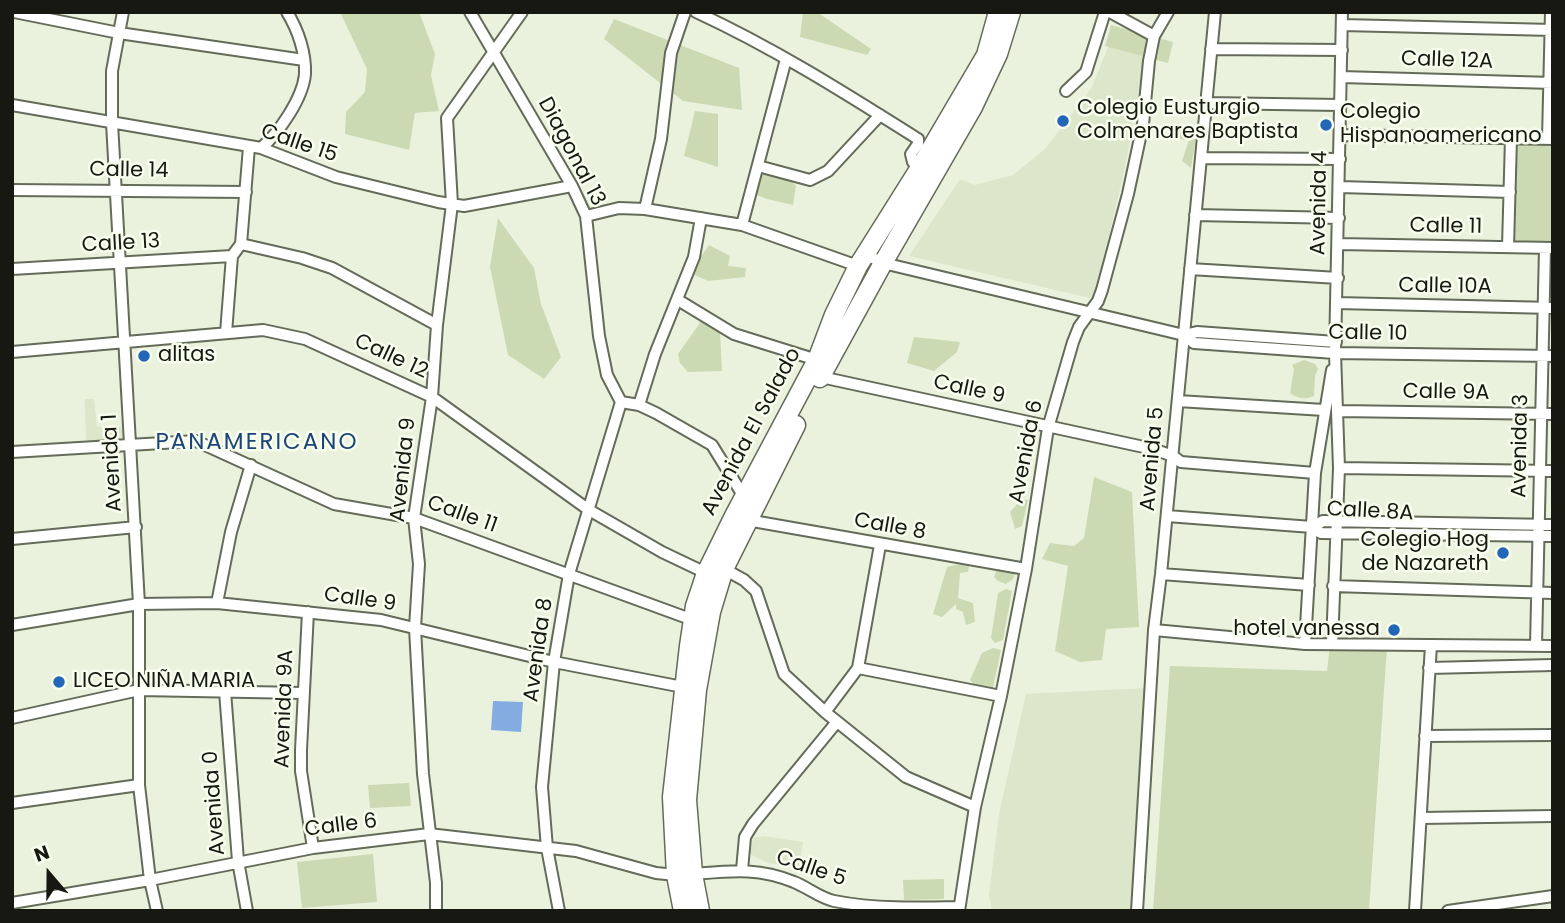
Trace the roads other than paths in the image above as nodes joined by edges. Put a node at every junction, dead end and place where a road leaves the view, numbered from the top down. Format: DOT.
graph roads {
  1 [pos="14,12"];
  2 [pos="124,12"];
  3 [pos="287,12"];
  4 [pos="470,12"];
  5 [pos="522,12"];
  6 [pos="685,12"];
  7 [pos="696,12"];
  8 [pos="998,12"];
  9 [pos="1011,12"];
  10 [pos="1105,12"];
  11 [pos="1110,12"];
  12 [pos="1168,12"];
  13 [pos="1214,12"];
  14 [pos="1342,12"];
  15 [pos="1551,12"];
  16 [pos="1342,25"];
  17 [pos="1552,30"];
  18 [pos="119,33"];
  19 [pos="1154,36"];
  20 [pos="1211,49"];
  21 [pos="1342,50"];
  22 [pos="494,52"];
  23 [pos="786,59"];
  24 [pos="304,60"];
  25 [pos="1341,77"];
  26 [pos="1551,83"];
  27 [pos="1066,91"];
  28 [pos="1206,103"];
  29 [pos="12,105"];
  30 [pos="1341,105"];
  31 [pos="880,115"];
  32 [pos="112,123"];
  33 [pos="1340,135"];
  34 [pos="1511,138"];
  35 [pos="1551,139"];
  36 [pos="255,148"];
  37 [pos="1201,158"];
  38 [pos="1340,159"];
  39 [pos="758,166"];
  40 [pos="919,169"];
  41 [pos="572,186"];
  42 [pos="1340,187"];
  43 [pos="12,190"];
  44 [pos="117,190"];
  45 [pos="246,192"];
  46 [pos="1510,192"];
  47 [pos="452,204"];
  48 [pos="645,209"];
  49 [pos="1195,215"];
  50 [pos="586,216"];
  51 [pos="701,218"];
  52 [pos="1339,218"];
  53 [pos="742,225"];
  54 [pos="241,244"];
  55 [pos="1339,244"];
  56 [pos="1508,247"];
  57 [pos="1549,248"];
  58 [pos="232,256"];
  59 [pos="862,260"];
  60 [pos="883,263"];
  61 [pos="120,264"];
  62 [pos="12,269"];
  63 [pos="1190,269"];
  64 [pos="1338,278"];
  65 [pos="678,300"];
  66 [pos="1337,303"];
  67 [pos="1548,308"];
  68 [pos="1088,314"];
  69 [pos="437,325"];
  70 [pos="226,333"];
  71 [pos="1184,335"];
  72 [pos="126,344"];
  73 [pos="1336,348"];
  74 [pos="12,352"];
  75 [pos="1548,356"];
  76 [pos="819,369"];
  77 [pos="432,397"];
  78 [pos="1178,401"];
  79 [pos="621,402"];
  80 [pos="639,405"];
  81 [pos="1324,410"];
  82 [pos="1338,411"];
  83 [pos="1547,414"];
  84 [pos="1048,428"];
  85 [pos="130,443"];
  86 [pos="12,452"];
  87 [pos="1172,456"];
  88 [pos="251,465"];
  89 [pos="1339,468"];
  90 [pos="1540,471"];
  91 [pos="1553,471"];
  92 [pos="1315,473"];
  93 [pos="744,497"];
  94 [pos="589,510"];
  95 [pos="1167,516"];
  96 [pos="414,518"];
  97 [pos="747,520"];
  98 [pos="1553,524"];
  99 [pos="136,527"];
  100 [pos="1312,527"];
  101 [pos="1337,527"];
  102 [pos="1539,530"];
  103 [pos="1553,536"];
  104 [pos="12,539"];
  105 [pos="880,545"];
  106 [pos="724,569"];
  107 [pos="1026,569"];
  108 [pos="706,573"];
  109 [pos="569,574"];
  110 [pos="1161,574"];
  111 [pos="1309,585"];
  112 [pos="1333,586"];
  113 [pos="1538,593"];
  114 [pos="1553,593"];
  115 [pos="217,603"];
  116 [pos="139,604"];
  117 [pos="308,612"];
  118 [pos="693,620"];
  119 [pos="12,625"];
  120 [pos="415,628"];
  121 [pos="1154,630"];
  122 [pos="1305,644"];
  123 [pos="1332,644"];
  124 [pos="1432,645"];
  125 [pos="1536,646"];
  126 [pos="1553,646"];
  127 [pos="554,662"];
  128 [pos="1553,665"];
  129 [pos="858,668"];
  130 [pos="1429,668"];
  131 [pos="691,689"];
  132 [pos="139,690"];
  133 [pos="225,691"];
  134 [pos="303,693"];
  135 [pos="1001,696"];
  136 [pos="825,712"];
  137 [pos="12,718"];
  138 [pos="836,723"];
  139 [pos="1553,735"];
  140 [pos="1425,736"];
  141 [pos="139,785"];
  142 [pos="12,803"];
  143 [pos="975,807"];
  144 [pos="1553,816"];
  145 [pos="1421,818"];
  146 [pos="429,834"];
  147 [pos="313,848"];
  148 [pos="547,848"];
  149 [pos="238,861"];
  150 [pos="742,870"];
  151 [pos="684,874"];
  152 [pos="150,880"];
  153 [pos="1553,896"];
  154 [pos="12,902"];
  155 [pos="959,909"];
  156 [pos="157,911"];
  157 [pos="247,911"];
  158 [pos="436,911"];
  159 [pos="559,911"];
  160 [pos="683,911"];
  161 [pos="700,911"];
  162 [pos="1137,911"];
  163 [pos="1415,911"];
  164 [pos="1448,911"];
  1 -- 18 [label="street"];
  2 -- 18 [label="street, Avenida 1"];
  3 -- 24 [label="street"];
  4 -- 22 [label="street, Diagonal 13"];
  5 -- 22 [label="street"];
  6 -- 48 [label="street"];
  7 -- 23 [label="street"];
  8 -- 40 [label="main road, Avenida El Salado"];
  9 -- 60 [label="main road, Avenida El Salado"];
  10 -- 27 [label="street"];
  11 -- 19 [label="street"];
  12 -- 19 [label="street, Avenida 6"];
  13 -- 20 [label="street, Avenida 5"];
  14 -- 16 [label="street, Avenida 4"];
  15 -- 17 [label="street"];
  16 -- 17 [label="street"];
  16 -- 21 [label="street, Avenida 4"];
  17 -- 26 [label="street"];
  18 -- 24 [label="street"];
  18 -- 32 [label="street, Avenida 1"];
  19 -- 68 [label="street, Avenida 6"];
  20 -- 21 [label="street"];
  20 -- 28 [label="street, Avenida 5"];
  21 -- 25 [label="street, Avenida 4"];
  22 -- 41 [label="street, Diagonal 13"];
  22 -- 47 [label="street, Avenida 9"];
  23 -- 31 [label="street"];
  23 -- 39 [label="street"];
  24 -- 36 [label="street"];
  25 -- 26 [label="street, Calle 12A"];
  25 -- 30 [label="street, Avenida 4"];
  26 -- 35 [label="street"];
  28 -- 30 [label="street"];
  28 -- 37 [label="street, Avenida 5"];
  29 -- 32 [label="street, Calle 15"];
  30 -- 33 [label="street, Avenida 4"];
  31 -- 39 [label="street"];
  31 -- 40 [label="street"];
  32 -- 36 [label="street, Calle 15"];
  32 -- 44 [label="street, Avenida 1"];
  33 -- 34 [label="street"];
  33 -- 38 [label="street, Avenida 4"];
  34 -- 35 [label="street"];
  34 -- 46 [label="street"];
  36 -- 45 [label="street"];
  36 -- 47 [label="street, Calle 15"];
  37 -- 38 [label="street"];
  37 -- 49 [label="street, Avenida 5"];
  38 -- 42 [label="street, Avenida 4"];
  39 -- 53 [label="street"];
  40 -- 59 [label="main road, Avenida El Salado"];
  41 -- 47 [label="street, Calle 15"];
  41 -- 50 [label="street, Diagonal 13"];
  42 -- 46 [label="street"];
  42 -- 52 [label="street, Avenida 4"];
  43 -- 44 [label="street, Calle 14"];
  44 -- 45 [label="street, Calle 14"];
  44 -- 61 [label="street, Avenida 1"];
  45 -- 54 [label="street"];
  46 -- 56 [label="street"];
  47 -- 69 [label="street, Avenida 9"];
  48 -- 50 [label="street"];
  48 -- 51 [label="street"];
  49 -- 52 [label="street"];
  49 -- 63 [label="street, Avenida 5"];
  50 -- 79 [label="street, Diagonal 13"];
  51 -- 53 [label="street"];
  51 -- 65 [label="street"];
  52 -- 55 [label="street, Avenida 4"];
  53 -- 59 [label="street"];
  54 -- 58 [label="street"];
  54 -- 69 [label="street"];
  55 -- 56 [label="street, Calle 11"];
  55 -- 64 [label="street, Avenida 4"];
  56 -- 57 [label="street, Calle 11"];
  57 -- 67 [label="street, Avenida 3"];
  58 -- 61 [label="street, Calle 13"];
  58 -- 70 [label="street"];
  59 -- 60 [label="street, Calle 10"];
  59 -- 76 [label="main road, Avenida El Salado"];
  60 -- 68 [label="street, Calle 10"];
  60 -- 76 [label="main road, Avenida El Salado"];
  61 -- 62 [label="street, Calle 13"];
  61 -- 72 [label="street, Avenida 1"];
  63 -- 64 [label="street"];
  63 -- 71 [label="street, Avenida 5"];
  64 -- 66 [label="street, Avenida 4"];
  65 -- 76 [label="street, Calle 9"];
  65 -- 80 [label="street"];
  66 -- 67 [label="street, Calle 10A"];
  66 -- 73 [label="street, Avenida 4"];
  67 -- 75 [label="street, Avenida 3"];
  68 -- 71 [label="street, Calle 10"];
  68 -- 84 [label="street, Avenida 6"];
  69 -- 77 [label="street, Avenida 9"];
  70 -- 72 [label="street, Calle 12"];
  70 -- 77 [label="street, Calle 12"];
  71 -- 73 [label="street, Calle 10"];
  71 -- 78 [label="street, Avenida 5"];
  72 -- 74 [label="street, Calle 12"];
  72 -- 85 [label="street, Avenida 1"];
  73 -- 75 [label="street, Calle 10"];
  73 -- 81 [label="street, Avenida 4"];
  73 -- 82 [label="street, Avenida 4"];
  75 -- 83 [label="street, Avenida 3"];
  76 -- 84 [label="street, Calle 9"];
  76 -- 93 [label="main road, Avenida El Salado"];
  76 -- 97 [label="main road, Avenida El Salado"];
  77 -- 94 [label="street, Calle 12"];
  77 -- 96 [label="street, Avenida 9"];
  78 -- 81 [label="street"];
  78 -- 87 [label="street, Avenida 5"];
  79 -- 80 [label="street"];
  79 -- 94 [label="street, Avenida 8"];
  80 -- 93 [label="street"];
  81 -- 92 [label="street, Avenida 4"];
  82 -- 83 [label="street, Calle 9A"];
  82 -- 89 [label="street, Avenida 4"];
  83 -- 90 [label="street, Avenida 3"];
  84 -- 87 [label="street, Calle 9"];
  84 -- 107 [label="street, Avenida 6"];
  85 -- 86 [label="street, Calle 11"];
  85 -- 88 [label="street, Calle 11"];
  85 -- 99 [label="street, Avenida 1"];
  87 -- 92 [label="street, Calle 9"];
  87 -- 95 [label="street, Avenida 5"];
  88 -- 96 [label="street, Calle 11"];
  88 -- 115 [label="street"];
  89 -- 90 [label="street"];
  89 -- 101 [label="street, Avenida 4"];
  90 -- 91 [label="street"];
  90 -- 102 [label="street, Avenida 3"];
  92 -- 100 [label="street, Avenida 4"];
  93 -- 108 [label="main road, Avenida El Salado"];
  94 -- 108 [label="street, Calle 12"];
  94 -- 109 [label="street, Avenida 8"];
  95 -- 100 [label="street, Calle 8A"];
  95 -- 110 [label="street, Avenida 5"];
  96 -- 109 [label="street, Calle 11"];
  96 -- 120 [label="street, Avenida 9"];
  97 -- 105 [label="street, Calle 8"];
  97 -- 106 [label="main road, Avenida El Salado"];
  98 -- 102 [label="street, Calle 8A"];
  99 -- 104 [label="street"];
  99 -- 116 [label="street, Avenida 1"];
  100 -- 101 [label="street, Calle 8A"];
  100 -- 111 [label="street, Avenida 4"];
  101 -- 102 [label="street, Calle 8A"];
  101 -- 112 [label="street, Avenida 4"];
  102 -- 103 [label="street, Calle 8A"];
  102 -- 113 [label="street, Avenida 3"];
  105 -- 107 [label="street, Calle 8"];
  105 -- 129 [label="street"];
  106 -- 131 [label="main road, Avenida El Salado"];
  106 -- 136 [label="street"];
  107 -- 135 [label="street, Avenida 6"];
  108 -- 118 [label="main road, Avenida El Salado"];
  109 -- 118 [label="street, Calle 11"];
  109 -- 127 [label="street, Avenida 8"];
  110 -- 111 [label="street"];
  110 -- 121 [label="street, Avenida 5"];
  111 -- 122 [label="street, Avenida 4"];
  112 -- 113 [label="street"];
  112 -- 123 [label="street, Avenida 4"];
  113 -- 114 [label="street"];
  113 -- 125 [label="street, Avenida 3"];
  115 -- 116 [label="street, Calle 9"];
  115 -- 117 [label="street, Calle 9"];
  116 -- 119 [label="street, Calle 9"];
  116 -- 132 [label="street, Avenida 1"];
  117 -- 120 [label="street, Calle 9"];
  117 -- 134 [label="street, Avenida 9A"];
  118 -- 131 [label="main road, Avenida El Salado"];
  120 -- 127 [label="street, Calle 9"];
  120 -- 146 [label="street, Avenida 9"];
  121 -- 122 [label="street"];
  121 -- 162 [label="street, Avenida 5"];
  122 -- 123 [label="street"];
  123 -- 124 [label="street"];
  124 -- 125 [label="street"];
  124 -- 130 [label="street"];
  125 -- 126 [label="street"];
  127 -- 131 [label="street, Calle 9"];
  127 -- 148 [label="street, Avenida 8"];
  128 -- 130 [label="street"];
  129 -- 135 [label="street"];
  129 -- 136 [label="street"];
  130 -- 140 [label="street"];
  131 -- 151 [label="main road, Avenida El Salado"];
  132 -- 133 [label="street"];
  132 -- 137 [label="street"];
  132 -- 141 [label="street, Avenida 1"];
  133 -- 134 [label="street"];
  133 -- 149 [label="street, Avenida 0"];
  134 -- 147 [label="street, Avenida 9A"];
  135 -- 143 [label="street, Avenida 6"];
  136 -- 138 [label="street"];
  138 -- 143 [label="street"];
  138 -- 150 [label="street"];
  139 -- 140 [label="street"];
  140 -- 145 [label="street"];
  141 -- 142 [label="street"];
  141 -- 152 [label="street, Avenida 1"];
  143 -- 155 [label="street, Avenida 6"];
  144 -- 145 [label="street"];
  145 -- 163 [label="street"];
  146 -- 147 [label="street, Calle 6"];
  146 -- 148 [label="street, Calle 6"];
  146 -- 158 [label="street, Avenida 9"];
  147 -- 149 [label="street, Calle 6"];
  148 -- 151 [label="street, Calle 6"];
  148 -- 159 [label="street, Avenida 8"];
  149 -- 152 [label="street, Calle 6"];
  149 -- 157 [label="street, Avenida 0"];
  150 -- 151 [label="street, Calle 5"];
  150 -- 155 [label="street, Calle 5"];
  151 -- 160 [label="main road, Avenida El Salado"];
  151 -- 161 [label="main road, Avenida El Salado"];
  152 -- 154 [label="street, Calle 6"];
  152 -- 156 [label="street, Avenida 1"];
  153 -- 164 [label="street"];
}
